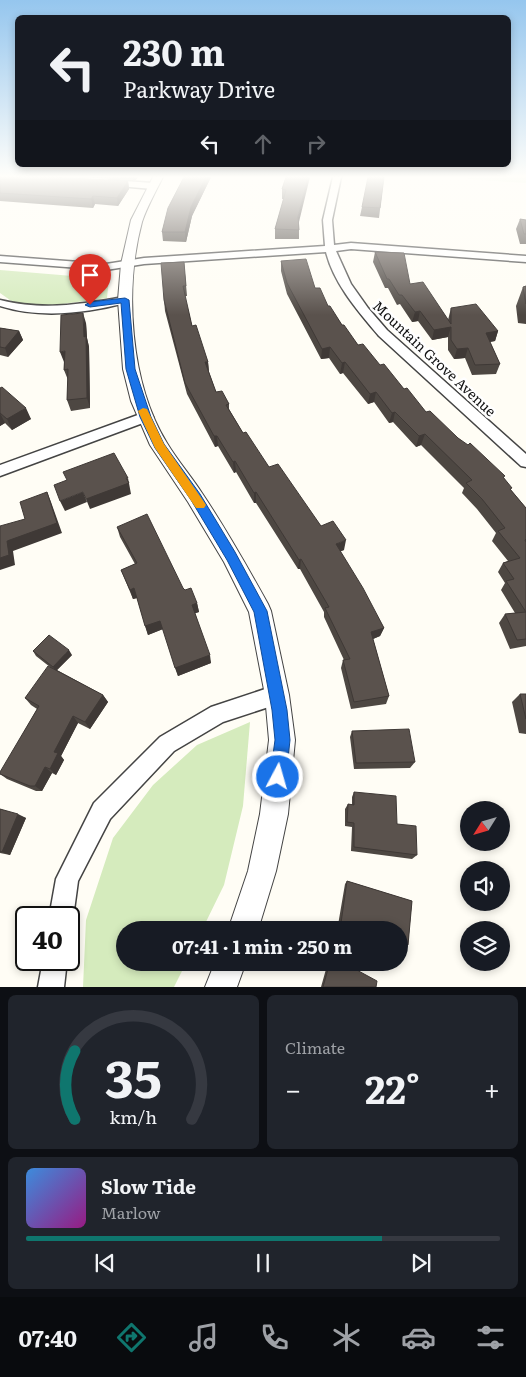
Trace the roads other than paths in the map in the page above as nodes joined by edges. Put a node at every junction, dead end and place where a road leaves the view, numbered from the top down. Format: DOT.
graph roads {
  1 [pos="136,223"];
  2 [pos="327,223"];
  3 [pos="330,248"];
  4 [pos="0,259"];
  5 [pos="526,259"];
  6 [pos="127,264"];
  7 [pos="125,300"];
  8 [pos="0,303"];
  9 [pos="146,417"];
  10 [pos="526,462"];
  11 [pos="0,472"];
  12 [pos="277,695"];
  13 [pos="63,906"];
  14 [pos="247,921"];
  15 [pos="53,971"];
  16 [pos="227,971"];
  17 [pos="51,987"];
  18 [pos="221,987"];
  1 -- 6 [label="street"];
  2 -- 3 [label="street, Mountain Grove Avenue"];
  3 -- 5 [label="street"];
  3 -- 6 [label="street"];
  3 -- 10 [label="street, Mountain Grove Avenue"];
  4 -- 6 [label="street"];
  6 -- 7 [label="street"];
  7 -- 8 [label="street"];
  7 -- 9 [label="street"];
  9 -- 11 [label="street"];
  9 -- 12 [label="street"];
  12 -- 13 [label="street"];
  12 -- 14 [label="street"];
  15 -- 17 [label="street"];
  16 -- 18 [label="street"];
}
